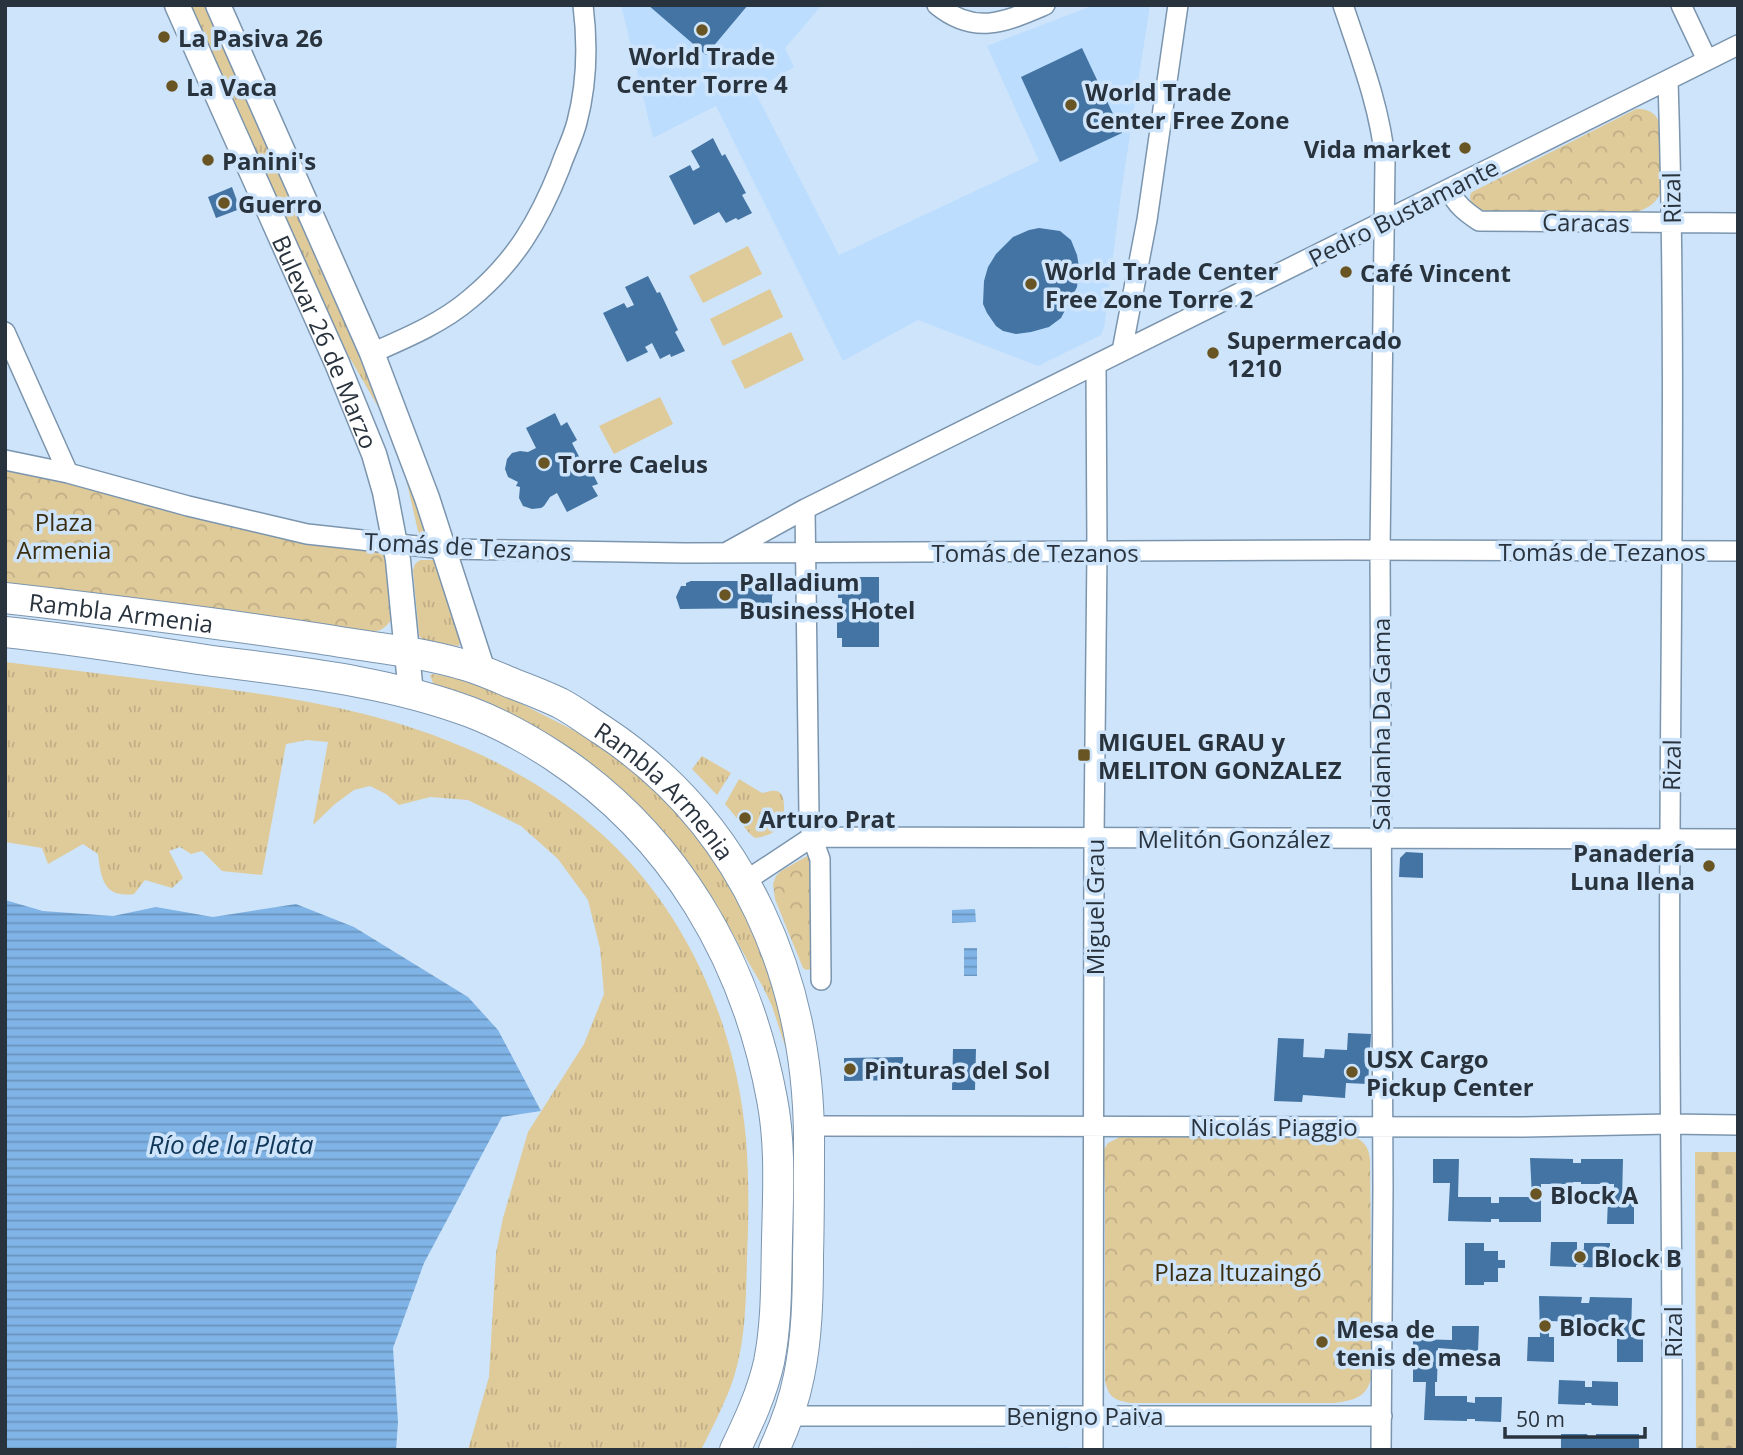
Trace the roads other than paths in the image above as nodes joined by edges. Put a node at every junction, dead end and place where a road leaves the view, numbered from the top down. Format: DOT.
graph roads {
  1 [pos="177,5"];
  2 [pos="218,5"];
  3 [pos="583,5"];
  4 [pos="937,5"];
  5 [pos="1045,5"];
  6 [pos="1178,5"];
  7 [pos="1343,5"];
  8 [pos="1681,5"];
  9 [pos="1738,45"];
  10 [pos="1707,60"];
  11 [pos="1668,80"];
  12 [pos="1449,189"];
  13 [pos="1385,222"];
  14 [pos="1672,223"];
  15 [pos="1738,223"];
  16 [pos="5,332"];
  17 [pos="1122,351"];
  18 [pos="372,353"];
  19 [pos="1096,365"];
  20 [pos="5,460"];
  21 [pos="68,473"];
  22 [pos="805,509"];
  23 [pos="396,544"];
  24 [pos="444,549"];
  25 [pos="1380,550"];
  26 [pos="1097,551"];
  27 [pos="1673,551"];
  28 [pos="1738,551"];
  29 [pos="725,553"];
  30 [pos="806,553"];
  31 [pos="5,598"];
  32 [pos="5,632"];
  33 [pos="407,653"];
  34 [pos="483,671"];
  35 [pos="411,694"];
  36 [pos="812,837"];
  37 [pos="1094,838"];
  38 [pos="1380,838"];
  39 [pos="1670,838"];
  40 [pos="1738,839"];
  41 [pos="744,881"];
  42 [pos="716,935"];
  43 [pos="821,980"];
  44 [pos="1671,1124"];
  45 [pos="1094,1125"];
  46 [pos="1738,1125"];
  47 [pos="810,1126"];
  48 [pos="1383,1126"];
  49 [pos="1092,1415"];
  50 [pos="789,1416"];
  51 [pos="1382,1416"];
  52 [pos="736,1450"];
  53 [pos="774,1450"];
  54 [pos="1093,1450"];
  55 [pos="1381,1450"];
  56 [pos="1672,1450"];
  1 -- 23 [label="street, Bulevar 26 de Marzo"];
  2 -- 18 [label="street, Bulevar 26 de Marzo"];
  3 -- 18 [label="street"];
  4 -- 5 [label="street"];
  6 -- 17 [label="street"];
  7 -- 13 [label="street, Saldanha Da Gama"];
  8 -- 10 [label="street"];
  9 -- 10 [label="street, Pedro Bustamante"];
  10 -- 11 [label="street, Pedro Bustamante"];
  11 -- 12 [label="street, Pedro Bustamante"];
  11 -- 14 [label="street, Rizal"];
  12 -- 13 [label="street, Pedro Bustamante"];
  12 -- 14 [label="street, Caracas"];
  13 -- 17 [label="street, Pedro Bustamante"];
  13 -- 25 [label="street, Saldanha Da Gama"];
  14 -- 15 [label="street, Caracas"];
  14 -- 27 [label="street, Rizal"];
  16 -- 21 [label="street"];
  17 -- 19 [label="street, Pedro Bustamante"];
  18 -- 24 [label="street, Bulevar 26 de Marzo"];
  19 -- 22 [label="street, Pedro Bustamante"];
  19 -- 26 [label="street, Miguel Grau"];
  20 -- 21 [label="street, Tomás de Tezanos"];
  21 -- 23 [label="street, Tomás de Tezanos"];
  22 -- 29 [label="street, Pedro Bustamante"];
  22 -- 30 [label="street"];
  23 -- 24 [label="street, Tomás de Tezanos"];
  23 -- 33 [label="street, Bulevar 26 de Marzo"];
  24 -- 29 [label="street, Tomás de Tezanos"];
  24 -- 34 [label="street, Bulevar 26 de Marzo"];
  25 -- 26 [label="street, Tomás de Tezanos"];
  25 -- 27 [label="street, Tomás de Tezanos"];
  25 -- 38 [label="street, Saldanha Da Gama"];
  26 -- 30 [label="street, Tomás de Tezanos"];
  26 -- 37 [label="street, Miguel Grau"];
  27 -- 28 [label="street, Tomás de Tezanos"];
  27 -- 39 [label="street, Rizal"];
  29 -- 30 [label="street, Tomás de Tezanos"];
  30 -- 36 [label="street"];
  31 -- 33 [label="main road, Rambla Armenia"];
  32 -- 35 [label="main road, Rambla Armenia"];
  33 -- 34 [label="main road, Rambla Armenia"];
  33 -- 35 [label="street, Bulevar 26 de Marzo"];
  34 -- 41 [label="main road, Rambla Armenia"];
  35 -- 42 [label="main road, Rambla Armenia"];
  36 -- 37 [label="street, Melitón González"];
  36 -- 41 [label="street"];
  36 -- 43 [label="street"];
  37 -- 38 [label="street, Melitón González"];
  37 -- 45 [label="street, Miguel Grau"];
  38 -- 39 [label="street, Melitón González"];
  38 -- 48 [label="street, Saldanha Da Gama"];
  39 -- 40 [label="street, Melitón González"];
  39 -- 44 [label="street, Rizal"];
  41 -- 47 [label="main road, Rambla Armenia"];
  42 -- 47 [label="main road"];
  42 -- 52 [label="main road, Rambla Armenia"];
  44 -- 46 [label="street, Nicolás Piaggio"];
  44 -- 48 [label="street, Nicolás Piaggio"];
  44 -- 56 [label="street, Rizal"];
  45 -- 47 [label="street, Nicolás Piaggio"];
  45 -- 48 [label="street, Nicolás Piaggio"];
  45 -- 49 [label="street, Miguel Grau"];
  47 -- 50 [label="main road, Rambla Armenia"];
  48 -- 51 [label="street, Saldanha Da Gama"];
  49 -- 50 [label="street, Benigno Paiva"];
  49 -- 51 [label="street, Benigno Paiva"];
  49 -- 54 [label="street, Miguel Grau"];
  50 -- 53 [label="main road, Rambla Armenia"];
  51 -- 55 [label="street, Saldanha Da Gama"];
}
